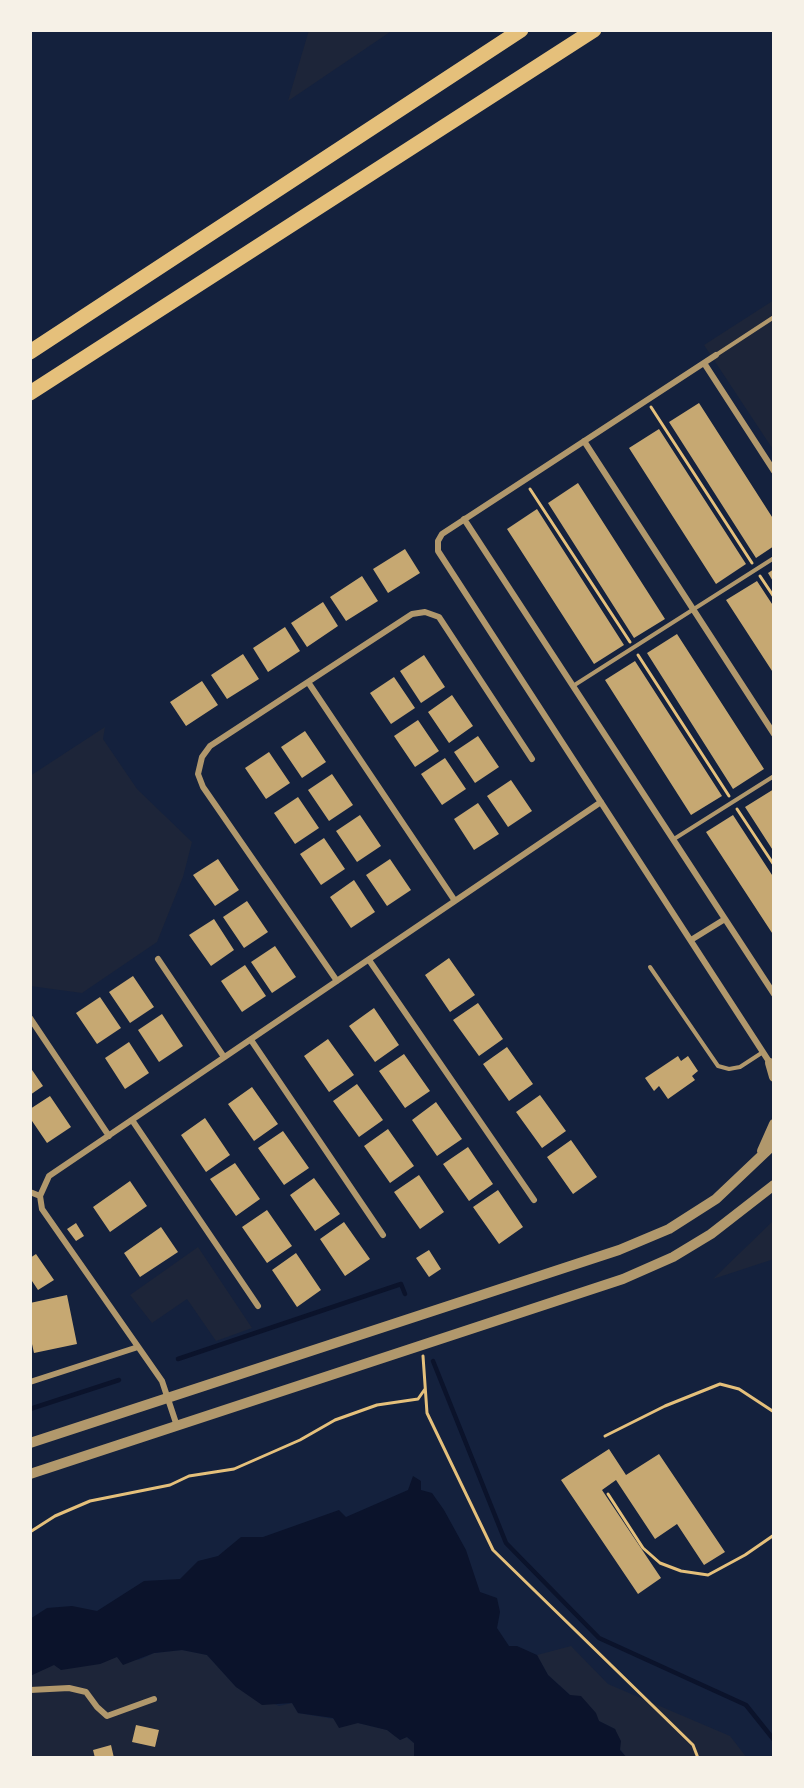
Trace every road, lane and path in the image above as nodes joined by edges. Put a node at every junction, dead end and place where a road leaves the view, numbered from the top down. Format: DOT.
graph roads {
  1 [pos="520,30"];
  2 [pos="594,30"];
  3 [pos="774,317"];
  4 [pos="30,352"];
  5 [pos="716,355"];
  6 [pos="704,363"];
  7 [pos="30,393"];
  8 [pos="647,400"];
  9 [pos="584,441"];
  10 [pos="774,471"];
  11 [pos="525,480"];
  12 [pos="464,519"];
  13 [pos="774,558"];
  14 [pos="756,569"];
  15 [pos="774,597"];
  16 [pos="693,609"];
  17 [pos="633,647"];
  18 [pos="308,682"];
  19 [pos="573,686"];
  20 [pos="774,734"];
  21 [pos="532,759"];
  22 [pos="774,776"];
  23 [pos="601,802"];
  24 [pos="733,802"];
  25 [pos="673,840"];
  26 [pos="774,865"];
  27 [pos="456,901"];
  28 [pos="725,919"];
  29 [pos="691,940"];
  30 [pos="158,959"];
  31 [pos="369,960"];
  32 [pos="650,967"];
  33 [pos="337,981"];
  34 [pos="774,994"];
  35 [pos="30,1018"];
  36 [pos="251,1040"];
  37 [pos="763,1052"];
  38 [pos="224,1057"];
  39 [pos="772,1065"];
  40 [pos="774,1077"];
  41 [pos="132,1120"];
  42 [pos="774,1124"];
  43 [pos="109,1136"];
  44 [pos="774,1144"];
  45 [pos="758,1160"];
  46 [pos="774,1185"];
  47 [pos="30,1192"];
  48 [pos="40,1196"];
  49 [pos="534,1200"];
  50 [pos="383,1235"];
  51 [pos="258,1306"];
  52 [pos="422,1346"];
  53 [pos="138,1347"];
  54 [pos="30,1382"];
  55 [pos="425,1389"];
  56 [pos="168,1398"];
  57 [pos="774,1412"];
  58 [pos="177,1426"];
  59 [pos="604,1437"];
  60 [pos="30,1443"];
  61 [pos="30,1474"];
  62 [pos="608,1494"];
  63 [pos="30,1532"];
  64 [pos="774,1534"];
  65 [pos="30,1690"];
  66 [pos="154,1699"];
  67 [pos="698,1758"];
  1 -- 4 [label="highway"];
  2 -- 7 [label="highway"];
  3 -- 5 [label="lane"];
  5 -- 6 [label="street"];
  6 -- 8 [label="street"];
  6 -- 10 [label="street"];
  8 -- 9 [label="street"];
  8 -- 14 [label="path"];
  9 -- 11 [label="street"];
  9 -- 16 [label="street"];
  11 -- 12 [label="street"];
  11 -- 17 [label="path"];
  12 -- 19 [label="street"];
  12 -- 23 [label="street"];
  13 -- 14 [label="lane"];
  14 -- 15 [label="path"];
  14 -- 16 [label="lane"];
  16 -- 17 [label="lane"];
  16 -- 20 [label="street"];
  17 -- 19 [label="lane"];
  17 -- 24 [label="path"];
  18 -- 21 [label="street"];
  18 -- 27 [label="street"];
  18 -- 33 [label="street"];
  19 -- 25 [label="street"];
  22 -- 24 [label="lane"];
  23 -- 27 [label="street"];
  23 -- 29 [label="street"];
  24 -- 25 [label="lane"];
  24 -- 26 [label="path"];
  25 -- 28 [label="street"];
  27 -- 31 [label="street"];
  28 -- 29 [label="street"];
  28 -- 34 [label="street"];
  29 -- 37 [label="street"];
  30 -- 38 [label="street"];
  31 -- 33 [label="street"];
  31 -- 49 [label="street"];
  32 -- 37 [label="lane"];
  33 -- 36 [label="street"];
  35 -- 43 [label="street"];
  36 -- 38 [label="street"];
  36 -- 50 [label="street"];
  37 -- 39 [label="street"];
  38 -- 41 [label="street"];
  39 -- 40 [label="street"];
  41 -- 43 [label="street"];
  41 -- 51 [label="street"];
  42 -- 45 [label="street"];
  43 -- 48 [label="street"];
  44 -- 45 [label="street"];
  45 -- 56 [label="street"];
  46 -- 52 [label="street"];
  47 -- 48 [label="street"];
  48 -- 53 [label="street"];
  52 -- 55 [label="path"];
  52 -- 58 [label="street"];
  53 -- 54 [label="street"];
  53 -- 56 [label="street"];
  55 -- 63 [label="path"];
  55 -- 67 [label="path"];
  56 -- 58 [label="street"];
  56 -- 60 [label="street"];
  57 -- 59 [label="path"];
  58 -- 61 [label="street"];
  62 -- 64 [label="path"];
  65 -- 66 [label="street"];
}
